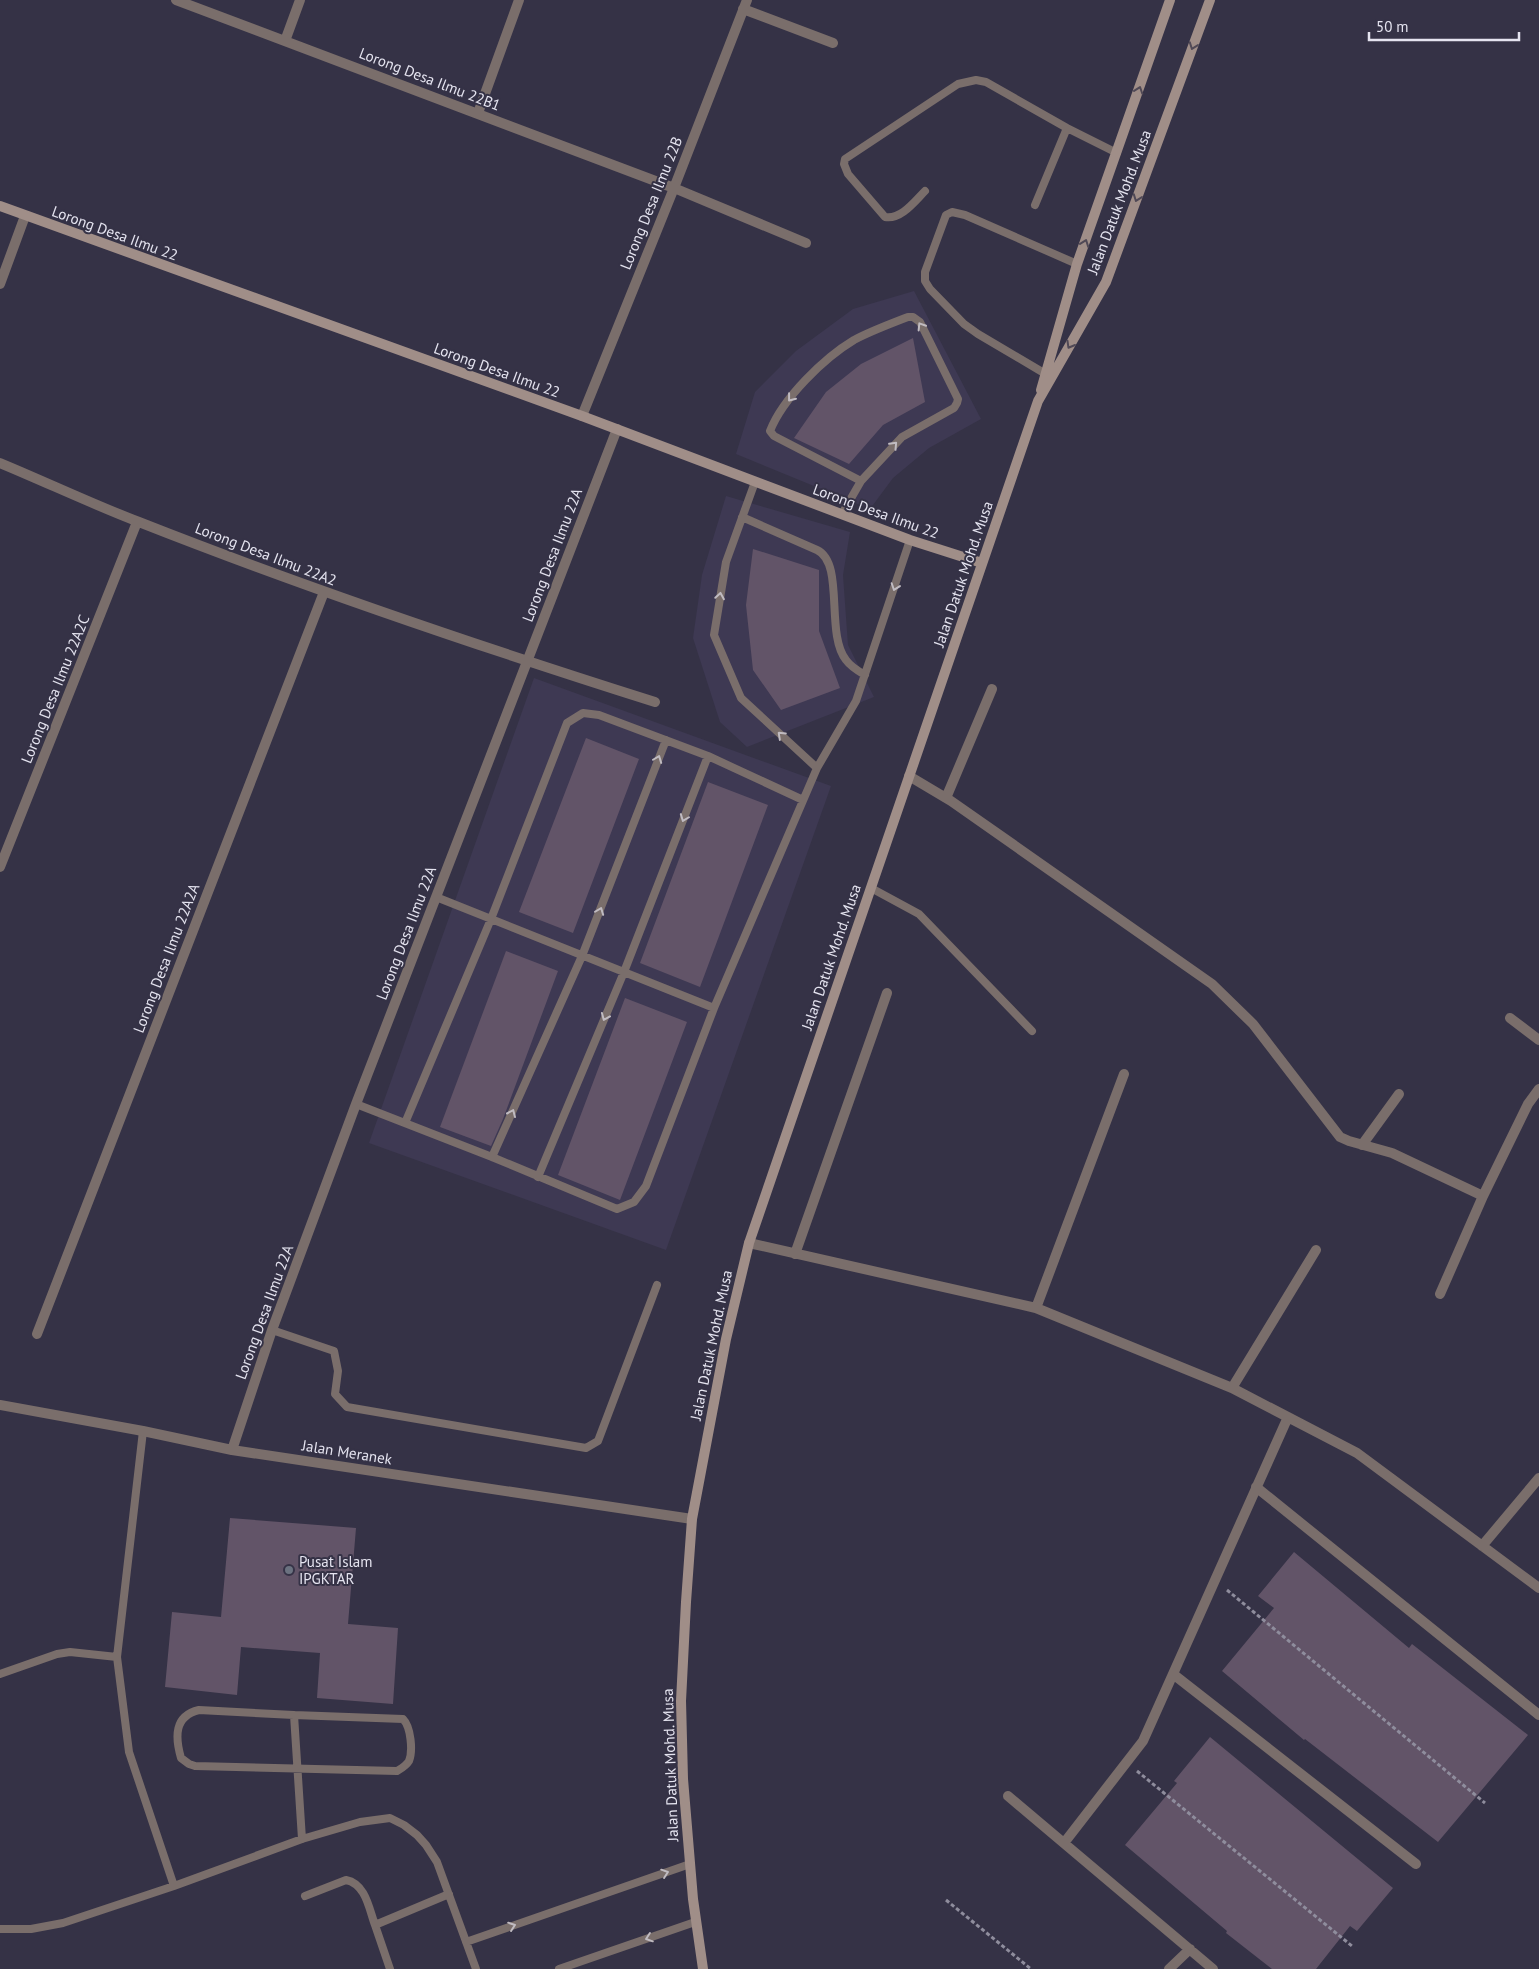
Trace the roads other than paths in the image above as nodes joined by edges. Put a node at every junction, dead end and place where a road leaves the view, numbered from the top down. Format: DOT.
graph roads {
  1 [pos="176,0"];
  2 [pos="300,0"];
  3 [pos="519,0"];
  4 [pos="1170,0"];
  5 [pos="1210,0"];
  6 [pos="745,4"];
  7 [pos="285,41"];
  8 [pos="833,43"];
  9 [pos="478,113"];
  10 [pos="1066,128"];
  11 [pos="1117,153"];
  12 [pos="674,188"];
  13 [pos="925,191"];
  14 [pos="1035,205"];
  15 [pos="0,206"];
  16 [pos="25,216"];
  17 [pos="806,243"];
  18 [pos="1077,264"];
  19 [pos="0,284"];
  20 [pos="1044,373"];
  21 [pos="1038,400"];
  22 [pos="582,416"];
  23 [pos="617,429"];
  24 [pos="0,463"];
  25 [pos="861,481"];
  26 [pos="755,482"];
  27 [pos="842,514"];
  28 [pos="742,517"];
  29 [pos="137,522"];
  30 [pos="910,540"];
  31 [pos="982,563"];
  32 [pos="324,592"];
  33 [pos="526,661"];
  34 [pos="865,674"];
  35 [pos="992,689"];
  36 [pos="655,702"];
  37 [pos="666,740"];
  38 [pos="708,756"];
  39 [pos="817,768"];
  40 [pos="909,776"];
  41 [pos="946,798"];
  42 [pos="803,800"];
  43 [pos="0,867"];
  44 [pos="871,888"];
  45 [pos="436,897"];
  46 [pos="491,919"];
  47 [pos="582,956"];
  48 [pos="624,972"];
  49 [pos="887,993"];
  50 [pos="714,1008"];
  51 [pos="1510,1018"];
  52 [pos="1032,1031"];
  53 [pos="1539,1040"];
  54 [pos="1124,1074"];
  55 [pos="1539,1089"];
  56 [pos="1399,1094"];
  57 [pos="356,1104"];
  58 [pos="405,1123"];
  59 [pos="1362,1145"];
  60 [pos="492,1157"];
  61 [pos="538,1177"];
  62 [pos="1483,1196"];
  63 [pos="749,1243"];
  64 [pos="1316,1250"];
  65 [pos="795,1254"];
  66 [pos="657,1285"];
  67 [pos="1440,1294"];
  68 [pos="1036,1308"];
  69 [pos="272,1330"];
  70 [pos="37,1334"];
  71 [pos="1232,1388"];
  72 [pos="0,1405"];
  73 [pos="1288,1417"];
  74 [pos="143,1431"];
  75 [pos="232,1450"];
  76 [pos="1539,1478"];
  77 [pos="1256,1487"];
  78 [pos="692,1518"];
  79 [pos="1482,1546"];
  80 [pos="1539,1588"];
  81 [pos="117,1657"];
  82 [pos="0,1674"];
  83 [pos="1173,1674"];
  84 [pos="294,1715"];
  85 [pos="1539,1715"];
  86 [pos="297,1767"];
  87 [pos="1008,1796"];
  88 [pos="302,1839"];
  89 [pos="1064,1843"];
  90 [pos="690,1864"];
  91 [pos="1416,1864"];
  92 [pos="174,1886"];
  93 [pos="449,1894"];
  94 [pos="305,1896"];
  95 [pos="695,1922"];
  96 [pos="375,1925"];
  97 [pos="0,1929"];
  98 [pos="466,1942"];
  99 [pos="1190,1949"];
  100 [pos="390,1969"];
  101 [pos="476,1969"];
  102 [pos="559,1969"];
  103 [pos="703,1969"];
  104 [pos="1168,1969"];
  105 [pos="1214,1969"];
  1 -- 7 [label="street, Lorong Desa Ilmu 22B1"];
  2 -- 7 [label="street"];
  3 -- 9 [label="street"];
  11 -- 4 [label="main road, Jalan Datuk Mohd. Musa, one-way"];
  5 -- 21 [label="main road, Jalan Datuk Mohd. Musa, one-way"];
  6 -- 8 [label="street"];
  6 -- 12 [label="street, Lorong Desa Ilmu 22B"];
  7 -- 9 [label="street, Lorong Desa Ilmu 22B1"];
  9 -- 12 [label="street, Lorong Desa Ilmu 22B1"];
  10 -- 11 [label="lane"];
  10 -- 13 [label="lane"];
  10 -- 14 [label="lane"];
  18 -- 11 [label="main road, Jalan Datuk Mohd. Musa, one-way"];
  12 -- 17 [label="street, Lorong Desa Ilmu 22B1"];
  12 -- 22 [label="street, Lorong Desa Ilmu 22B"];
  15 -- 16 [label="main road, Lorong Desa Ilmu 22"];
  16 -- 19 [label="street"];
  16 -- 22 [label="main road, Lorong Desa Ilmu 22"];
  18 -- 20 [label="main road, Jalan Datuk Mohd. Musa"];
  18 -- 20 [label="lane"];
  20 -- 21 [label="main road, Jalan Datuk Mohd. Musa"];
  21 -- 31 [label="main road, Jalan Datuk Mohd. Musa"];
  22 -- 23 [label="main road, Lorong Desa Ilmu 22"];
  23 -- 26 [label="main road, Lorong Desa Ilmu 22"];
  23 -- 33 [label="street, Lorong Desa Ilmu 22A"];
  24 -- 29 [label="street, Lorong Desa Ilmu 22A2"];
  25 -- 25 [label="lane, one-way"];
  25 -- 27 [label="lane"];
  26 -- 27 [label="main road, Lorong Desa Ilmu 22"];
  26 -- 28 [label="lane"];
  27 -- 30 [label="main road, Lorong Desa Ilmu 22"];
  28 -- 34 [label="lane"];
  39 -- 28 [label="lane, one-way"];
  29 -- 32 [label="street, Lorong Desa Ilmu 22A2"];
  29 -- 43 [label="street, Lorong Desa Ilmu 22A2C"];
  30 -- 31 [label="main road, Lorong Desa Ilmu 22"];
  30 -- 34 [label="lane, one-way"];
  31 -- 40 [label="main road, Jalan Datuk Mohd. Musa"];
  32 -- 33 [label="street, Lorong Desa Ilmu 22A2"];
  32 -- 70 [label="street, Lorong Desa Ilmu 22A2A"];
  33 -- 36 [label="street, Lorong Desa Ilmu 22A2"];
  33 -- 45 [label="street, Lorong Desa Ilmu 22A"];
  34 -- 39 [label="lane"];
  35 -- 41 [label="street"];
  37 -- 38 [label="lane"];
  37 -- 46 [label="lane"];
  47 -- 37 [label="lane, one-way"];
  38 -- 42 [label="lane"];
  38 -- 48 [label="lane, one-way"];
  39 -- 42 [label="lane"];
  40 -- 41 [label="street"];
  40 -- 44 [label="main road, Jalan Datuk Mohd. Musa"];
  41 -- 59 [label="street"];
  42 -- 50 [label="lane"];
  44 -- 52 [label="lane"];
  44 -- 63 [label="main road, Jalan Datuk Mohd. Musa"];
  45 -- 46 [label="lane"];
  45 -- 57 [label="street, Lorong Desa Ilmu 22A"];
  46 -- 47 [label="lane"];
  46 -- 58 [label="lane"];
  47 -- 48 [label="lane"];
  60 -- 47 [label="lane, one-way"];
  48 -- 50 [label="lane"];
  48 -- 61 [label="lane, one-way"];
  49 -- 65 [label="street"];
  50 -- 61 [label="lane"];
  51 -- 53 [label="street"];
  54 -- 68 [label="street"];
  55 -- 62 [label="street"];
  56 -- 59 [label="street"];
  57 -- 58 [label="lane"];
  57 -- 69 [label="street, Lorong Desa Ilmu 22A"];
  58 -- 60 [label="lane"];
  59 -- 62 [label="street"];
  60 -- 61 [label="lane"];
  62 -- 67 [label="street"];
  63 -- 65 [label="street"];
  63 -- 78 [label="main road, Jalan Datuk Mohd. Musa"];
  64 -- 71 [label="street"];
  65 -- 68 [label="street"];
  66 -- 69 [label="lane"];
  68 -- 71 [label="street"];
  69 -- 75 [label="street, Lorong Desa Ilmu 22A"];
  71 -- 73 [label="street"];
  72 -- 74 [label="street, Jalan Meranek"];
  73 -- 77 [label="street"];
  73 -- 79 [label="street"];
  74 -- 75 [label="street, Jalan Meranek"];
  74 -- 81 [label="lane"];
  75 -- 78 [label="street, Jalan Meranek"];
  76 -- 79 [label="street"];
  77 -- 83 [label="street"];
  77 -- 85 [label="street"];
  78 -- 90 [label="main road, Jalan Datuk Mohd. Musa"];
  79 -- 80 [label="street"];
  81 -- 82 [label="lane"];
  81 -- 92 [label="lane"];
  83 -- 89 [label="street"];
  83 -- 91 [label="street"];
  84 -- 86 [label="lane"];
  84 -- 86 [label="lane"];
  84 -- 86 [label="lane"];
  86 -- 88 [label="lane"];
  87 -- 89 [label="street"];
  88 -- 92 [label="lane"];
  88 -- 93 [label="lane"];
  89 -- 99 [label="street"];
  90 -- 95 [label="main road, Jalan Datuk Mohd. Musa"];
  98 -- 90 [label="lane, one-way"];
  92 -- 97 [label="lane"];
  93 -- 96 [label="lane"];
  93 -- 98 [label="lane"];
  94 -- 96 [label="lane"];
  95 -- 102 [label="lane, one-way"];
  95 -- 103 [label="main road, Jalan Datuk Mohd. Musa"];
  96 -- 100 [label="lane"];
  98 -- 101 [label="lane"];
  99 -- 104 [label="street"];
  99 -- 105 [label="street"];
}
